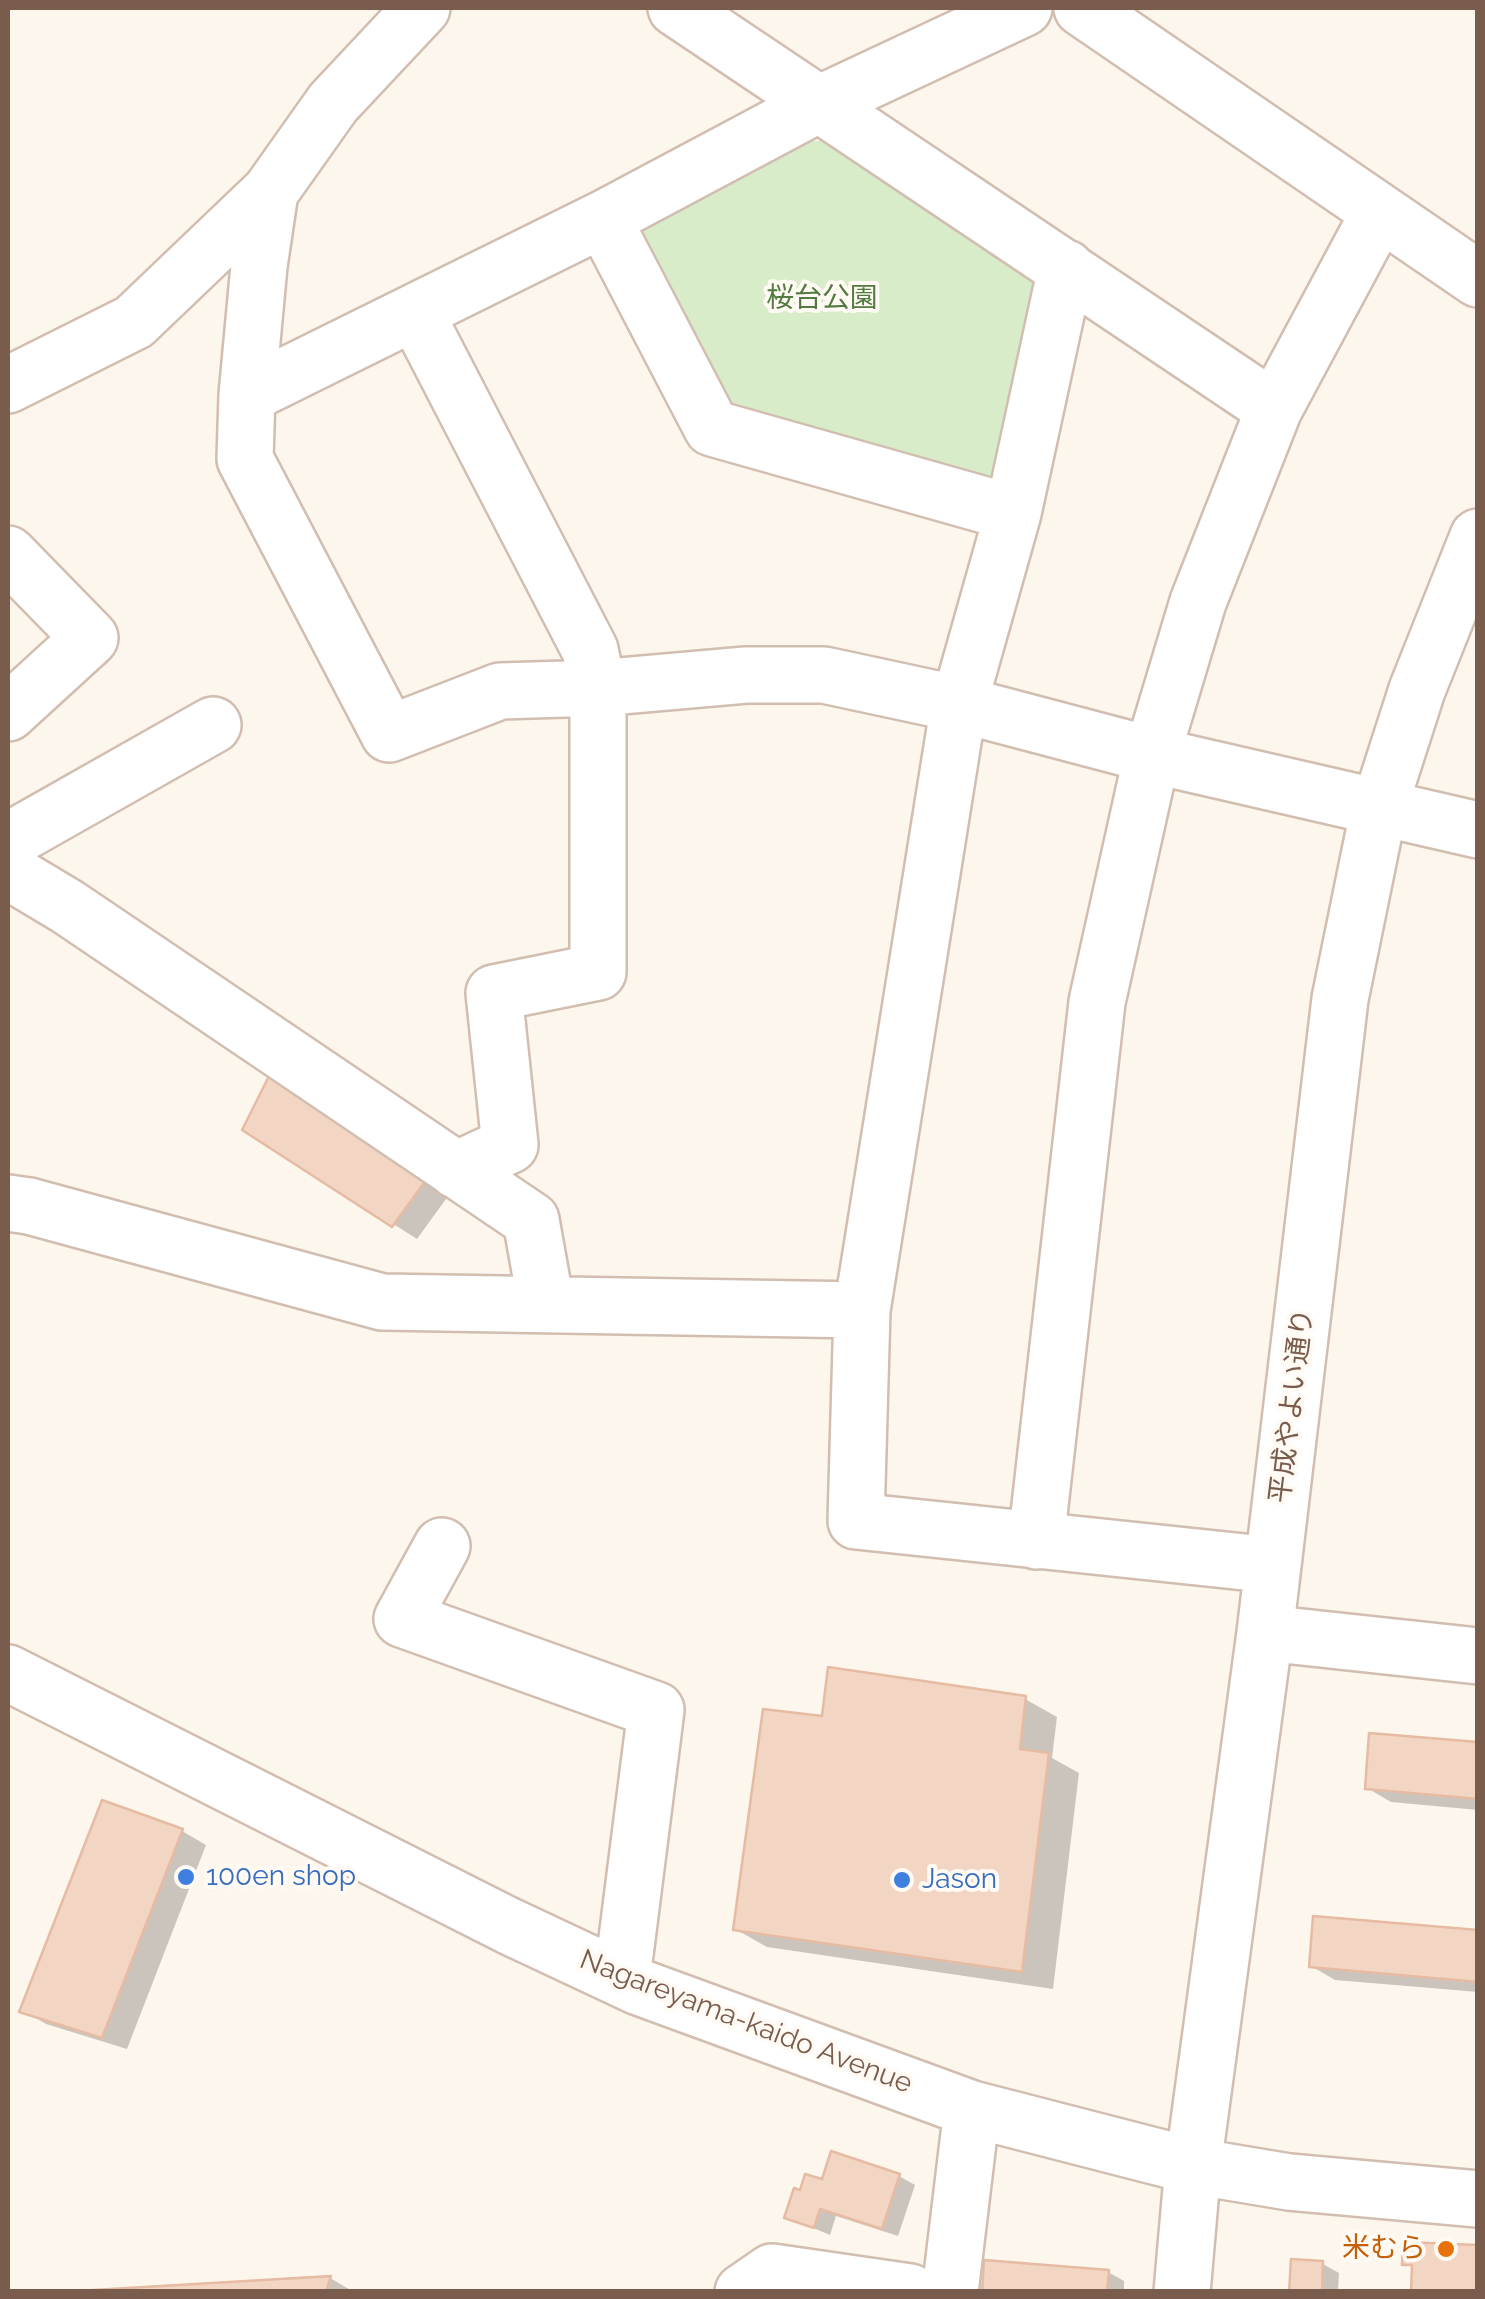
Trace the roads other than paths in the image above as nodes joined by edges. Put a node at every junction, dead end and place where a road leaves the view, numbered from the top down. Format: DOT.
graph roads {
  1 [pos="422,8"];
  2 [pos="676,8"];
  3 [pos="1024,8"];
  4 [pos="1082,8"];
  5 [pos="819,104"];
  6 [pos="270,192"];
  7 [pos="1379,213"];
  8 [pos="603,219"];
  9 [pos="1066,268"];
  10 [pos="1478,280"];
  11 [pos="415,312"];
  12 [pos="8,385"];
  13 [pos="247,395"];
  14 [pos="1274,408"];
  15 [pos="1013,514"];
  16 [pos="1478,537"];
  17 [pos="8,554"];
  18 [pos="598,688"];
  19 [pos="958,704"];
  20 [pos="8,713"];
  21 [pos="213,725"];
  22 [pos="1152,755"];
  23 [pos="1379,808"];
  24 [pos="1478,830"];
  25 [pos="8,841"];
  26 [pos="8,871"];
  27 [pos="456,1170"];
  28 [pos="8,1203"];
  29 [pos="546,1304"];
  30 [pos="862,1310"];
  31 [pos="1036,1540"];
  32 [pos="442,1546"];
  33 [pos="1273,1565"];
  34 [pos="1264,1633"];
  35 [pos="1478,1656"];
  36 [pos="8,1673"];
  37 [pos="622,1978"];
  38 [pos="972,2109"];
  39 [pos="1193,2166"];
  40 [pos="1478,2198"];
  41 [pos="743,2292"];
  42 [pos="910,2292"];
  43 [pos="950,2292"];
  44 [pos="1182,2292"];
  1 -- 6 [label="street"];
  2 -- 5 [label="street"];
  3 -- 5 [label="street"];
  4 -- 7 [label="street"];
  5 -- 8 [label="street"];
  5 -- 9 [label="street"];
  6 -- 12 [label="street"];
  6 -- 13 [label="street"];
  7 -- 10 [label="street"];
  7 -- 14 [label="street"];
  8 -- 11 [label="street"];
  8 -- 15 [label="street"];
  9 -- 14 [label="street"];
  9 -- 15 [label="street"];
  11 -- 13 [label="street"];
  11 -- 18 [label="street"];
  13 -- 18 [label="street"];
  14 -- 22 [label="street"];
  15 -- 19 [label="street"];
  16 -- 23 [label="street, 平成やよい通り"];
  17 -- 20 [label="street"];
  18 -- 19 [label="street"];
  18 -- 27 [label="street"];
  19 -- 22 [label="street"];
  19 -- 30 [label="street"];
  21 -- 25 [label="street"];
  22 -- 23 [label="street"];
  22 -- 31 [label="street"];
  23 -- 24 [label="street"];
  23 -- 33 [label="street, 平成やよい通り"];
  26 -- 27 [label="street"];
  27 -- 29 [label="street"];
  28 -- 29 [label="street"];
  29 -- 30 [label="street"];
  30 -- 31 [label="street"];
  31 -- 33 [label="street"];
  32 -- 37 [label="street"];
  33 -- 34 [label="street, 平成やよい通り"];
  34 -- 35 [label="street"];
  34 -- 39 [label="street, 平成やよい通り"];
  36 -- 37 [label="street, Nagareyama-kaido Avenue"];
  37 -- 38 [label="street, Nagareyama-kaido Avenue"];
  38 -- 39 [label="street, Nagareyama-kaido Avenue"];
  38 -- 43 [label="street"];
  39 -- 40 [label="street, Nagareyama-kaido Avenue"];
  39 -- 44 [label="street, 平成やよい通り"];
  41 -- 42 [label="street"];
}
